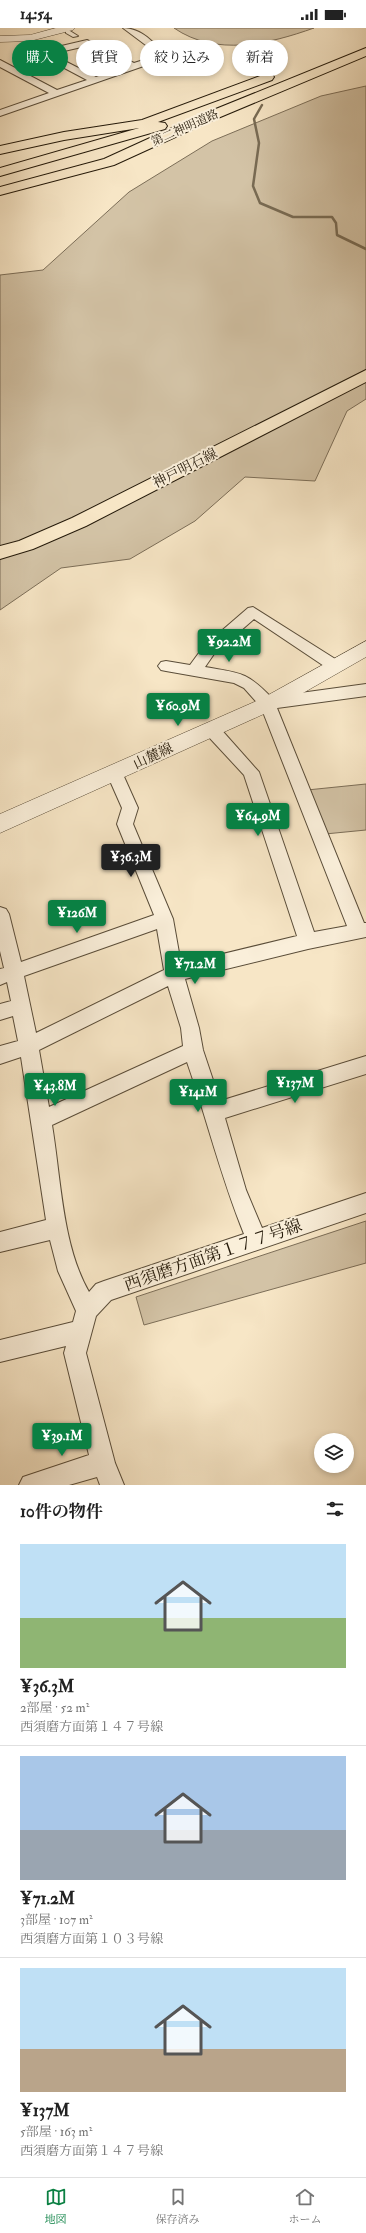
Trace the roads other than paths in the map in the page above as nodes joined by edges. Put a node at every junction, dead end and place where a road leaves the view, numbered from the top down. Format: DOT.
graph roads {
  1 [pos="127,28"];
  2 [pos="71,32"];
  3 [pos="0,39"];
  4 [pos="83,40"];
  5 [pos="366,45"];
  6 [pos="76,46"];
  7 [pos="366,52"];
  8 [pos="366,58"];
  9 [pos="0,63"];
  10 [pos="132,66"];
  11 [pos="135,67"];
  12 [pos="76,70"];
  13 [pos="87,76"];
  14 [pos="277,76"];
  15 [pos="95,80"];
  16 [pos="266,86"];
  17 [pos="58,94"];
  18 [pos="0,101"];
  19 [pos="13,109"];
  20 [pos="0,113"];
  21 [pos="191,115"];
  22 [pos="0,150"];
  23 [pos="0,172"];
  24 [pos="0,191"];
  25 [pos="366,375"];
  26 [pos="0,553"];
  27 [pos="366,648"];
  28 [pos="166,666"];
  29 [pos="335,666"];
  30 [pos="194,671"];
  31 [pos="366,690"];
  32 [pos="268,704"];
  33 [pos="212,730"];
  34 [pos="115,774"];
  35 [pos="0,824"];
  36 [pos="0,914"];
  37 [pos="164,919"];
  38 [pos="362,931"];
  39 [pos="308,941"];
  40 [pos="174,974"];
  41 [pos="7,975"];
  42 [pos="20,1006"];
  43 [pos="0,1012"];
  44 [pos="27,1047"];
  45 [pos="193,1050"];
  46 [pos="0,1055"];
  47 [pos="366,1066"];
  48 [pos="214,1112"];
  49 [pos="41,1120"];
  50 [pos="366,1202"];
  51 [pos="57,1228"];
  52 [pos="257,1241"];
  53 [pos="0,1242"];
  54 [pos="84,1321"];
  55 [pos="0,1351"];
  56 [pos="103,1462"];
  57 [pos="31,1485"];
  58 [pos="112,1485"];
  1 -- 11 [label="street"];
  2 -- 3 [label="street"];
  2 -- 4 [label="street"];
  5 -- 16 [label="main road, 第二神明道路"];
  6 -- 12 [label="street"];
  7 -- 16 [label="main road, 第二神明道路"];
  8 -- 16 [label="main road"];
  9 -- 17 [label="street"];
  10 -- 11 [label="street"];
  11 -- 15 [label="street"];
  13 -- 15 [label="street"];
  14 -- 16 [label="main road"];
  15 -- 17 [label="street"];
  16 -- 21 [label="main road, 第二神明道路"];
  16 -- 21 [label="main road"];
  17 -- 19 [label="street"];
  18 -- 19 [label="street"];
  19 -- 20 [label="street"];
  21 -- 22 [label="main road"];
  21 -- 23 [label="main road, 第二神明道路"];
  21 -- 24 [label="main road, 第二神明道路"];
  25 -- 26 [label="main road, 神戸明石線"];
  27 -- 29 [label="street, 山麓線"];
  28 -- 30 [label="street"];
  29 -- 30 [label="street"];
  29 -- 32 [label="street, 山麓線"];
  30 -- 32 [label="street"];
  31 -- 32 [label="street"];
  32 -- 33 [label="street, 山麓線"];
  32 -- 38 [label="street"];
  33 -- 34 [label="street, 山麓線"];
  33 -- 39 [label="street"];
  34 -- 35 [label="street, 山麓線"];
  34 -- 37 [label="street"];
  36 -- 41 [label="street"];
  37 -- 40 [label="street"];
  37 -- 41 [label="street"];
  38 -- 39 [label="street"];
  39 -- 40 [label="street"];
  40 -- 44 [label="street"];
  40 -- 45 [label="street"];
  41 -- 42 [label="street"];
  42 -- 43 [label="street"];
  42 -- 44 [label="street"];
  44 -- 46 [label="street"];
  44 -- 49 [label="street"];
  45 -- 48 [label="street"];
  45 -- 49 [label="street"];
  47 -- 48 [label="street"];
  48 -- 52 [label="street"];
  49 -- 51 [label="street"];
  50 -- 52 [label="street, 西須磨方面第１７７号線"];
  51 -- 53 [label="street"];
  51 -- 54 [label="street"];
  52 -- 54 [label="street, 西須磨方面第１７７号線"];
  54 -- 55 [label="street"];
  54 -- 56 [label="street"];
  56 -- 57 [label="street"];
  56 -- 58 [label="street"];
}
